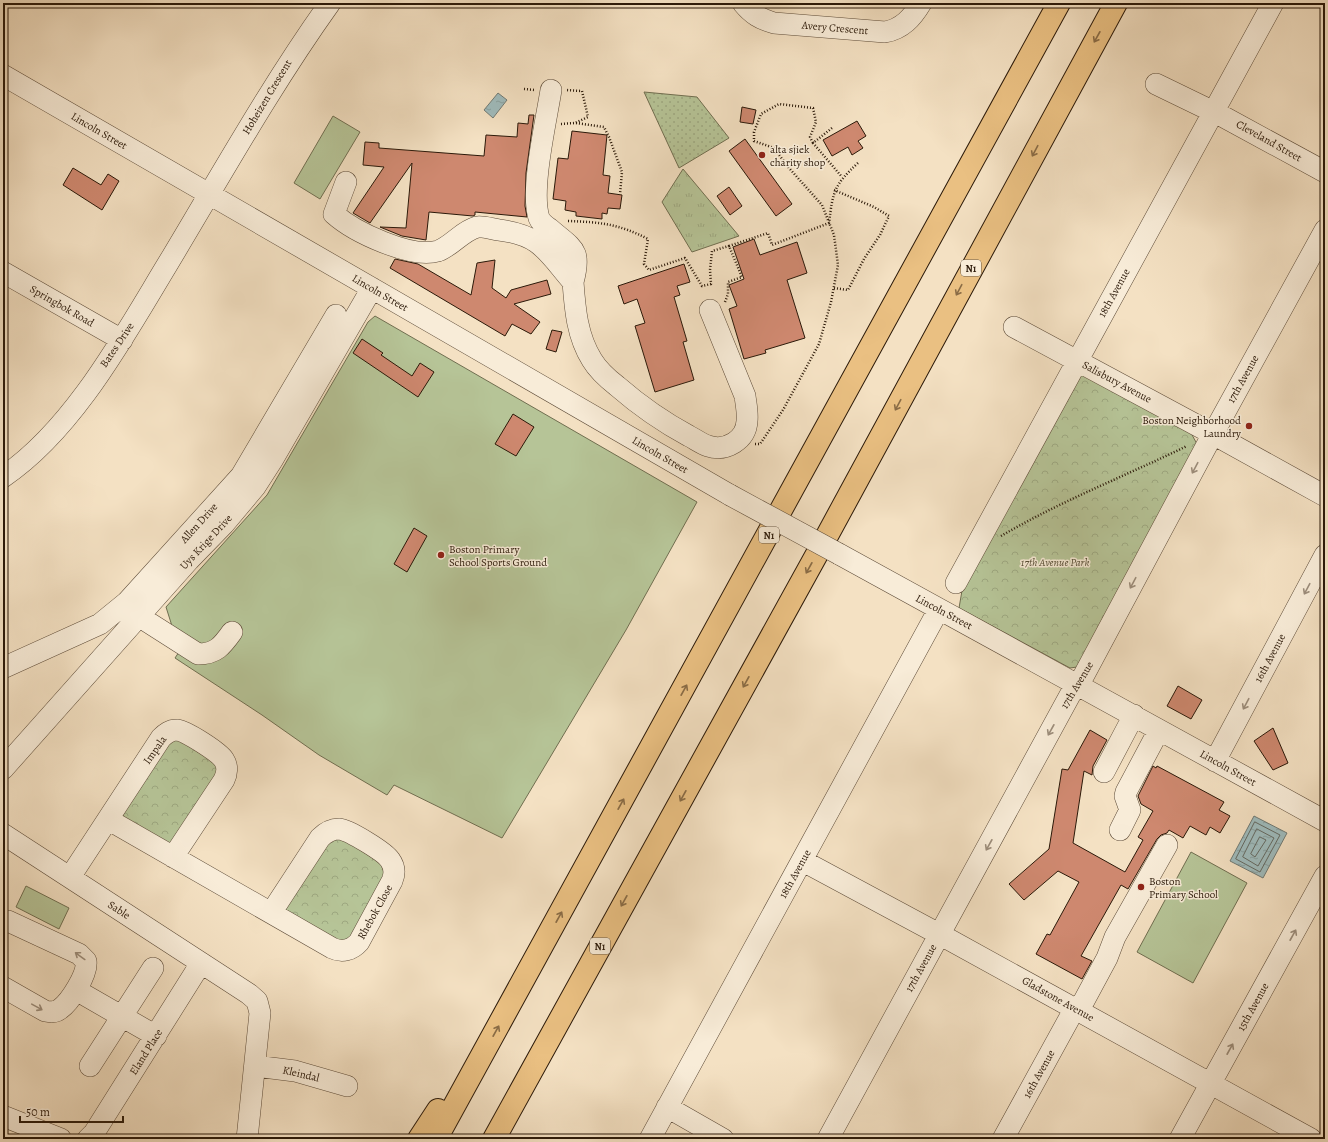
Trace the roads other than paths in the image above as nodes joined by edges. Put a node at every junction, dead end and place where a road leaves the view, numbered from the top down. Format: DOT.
graph roads {
  1 [pos="330,3"];
  2 [pos="743,3"];
  3 [pos="920,3"];
  4 [pos="1059,3"];
  5 [pos="1116,3"];
  6 [pos="1273,3"];
  7 [pos="3,75"];
  8 [pos="1156,84"];
  9 [pos="557,90"];
  10 [pos="1214,112"];
  11 [pos="1325,172"];
  12 [pos="346,182"];
  13 [pos="209,195"];
  14 [pos="1325,230"];
  15 [pos="3,272"];
  16 [pos="574,282"];
  17 [pos="372,288"];
  18 [pos="717,307"];
  19 [pos="336,315"];
  20 [pos="1014,327"];
  21 [pos="122,340"];
  22 [pos="1077,360"];
  23 [pos="1213,434"];
  24 [pos="3,476"];
  25 [pos="1325,496"];
  26 [pos="1325,555"];
  27 [pos="956,583"];
  28 [pos="939,609"];
  29 [pos="140,617"];
  30 [pos="232,632"];
  31 [pos="3,668"];
  32 [pos="1078,685"];
  33 [pos="1134,716"];
  34 [pos="1159,730"];
  35 [pos="1215,761"];
  36 [pos="3,769"];
  37 [pos="1104,772"];
  38 [pos="109,820"];
  39 [pos="1325,821"];
  40 [pos="1120,830"];
  41 [pos="3,834"];
  42 [pos="1167,845"];
  43 [pos="173,857"];
  44 [pos="803,861"];
  45 [pos="1325,876"];
  46 [pos="70,877"];
  47 [pos="271,913"];
  48 [pos="3,921"];
  49 [pos="940,934"];
  50 [pos="201,963"];
  51 [pos="153,968"];
  52 [pos="3,987"];
  53 [pos="76,990"];
  54 [pos="1077,1009"];
  55 [pos="122,1017"];
  56 [pos="556,1024"];
  57 [pos="156,1036"];
  58 [pos="477,1065"];
  59 [pos="90,1066"];
  60 [pos="255,1066"];
  61 [pos="1211,1083"];
  62 [pos="347,1086"];
  63 [pos="667,1108"];
  64 [pos="3,1116"];
  65 [pos="61,1139"];
  66 [pos="88,1139"];
  67 [pos="247,1139"];
  68 [pos="418,1139"];
  69 [pos="436,1139"];
  70 [pos="494,1139"];
  71 [pos="506,1139"];
  72 [pos="650,1139"];
  73 [pos="723,1139"];
  74 [pos="828,1139"];
  75 [pos="1003,1139"];
  76 [pos="1180,1139"];
  77 [pos="1311,1139"];
  1 -- 13 [label="street, Hoheizen Crescent"];
  2 -- 3 [label="street, Avery Crescent"];
  58 -- 4 [label="highway, N1, one-way"];
  5 -- 56 [label="highway, N1, one-way"];
  6 -- 10 [label="street, 18th Avenue"];
  7 -- 13 [label="street, Lincoln Street"];
  8 -- 10 [label="street, Cleveland Street"];
  9 -- 16 [label="street"];
  10 -- 11 [label="street, Cleveland Street"];
  10 -- 22 [label="street, 18th Avenue"];
  12 -- 16 [label="street"];
  13 -- 17 [label="street, Lincoln Street"];
  13 -- 21 [label="street, Bates Drive"];
  14 -- 23 [label="street, 17th Avenue"];
  15 -- 21 [label="street, Springbok Road"];
  16 -- 18 [label="street"];
  17 -- 28 [label="street, Lincoln Street, bridge"];
  17 -- 29 [label="street, Uys Krige Drive"];
  19 -- 31 [label="street, Allen Drive"];
  20 -- 22 [label="street, Salisbury Avenue"];
  21 -- 24 [label="street, Bates Drive"];
  22 -- 23 [label="street, Salisbury Avenue"];
  22 -- 27 [label="street, 18th Avenue"];
  23 -- 25 [label="street, Salisbury Avenue"];
  23 -- 32 [label="street, 17th Avenue, one-way"];
  26 -- 35 [label="street, 16th Avenue, one-way"];
  28 -- 32 [label="street, Lincoln Street"];
  28 -- 44 [label="street, 18th Avenue"];
  29 -- 30 [label="street"];
  29 -- 36 [label="street, Uys Krige Drive"];
  32 -- 33 [label="street, Lincoln Street"];
  32 -- 49 [label="street, 17th Avenue, one-way"];
  33 -- 34 [label="street, Lincoln Street"];
  33 -- 37 [label="street"];
  34 -- 35 [label="street, Lincoln Street"];
  34 -- 40 [label="street"];
  35 -- 39 [label="street, Lincoln Street"];
  38 -- 43 [label="street, Rhebok Close"];
  38 -- 43 [label="street, Impala"];
  38 -- 46 [label="street, Impala"];
  41 -- 46 [label="street, Sable"];
  42 -- 54 [label="street, 16th Avenue"];
  43 -- 47 [label="street, Rhebok Close"];
  44 -- 49 [label="street, Gladstone Avenue"];
  44 -- 63 [label="street, 18th Avenue"];
  61 -- 45 [label="street, 15th Avenue, one-way"];
  46 -- 50 [label="street, Sable"];
  47 -- 47 [label="street, Rhebok Close"];
  53 -- 48 [label="street, one-way"];
  49 -- 54 [label="street, Gladstone Avenue"];
  49 -- 74 [label="street, 17th Avenue"];
  50 -- 57 [label="street, Eland Place"];
  50 -- 60 [label="street, Sable"];
  51 -- 55 [label="street"];
  52 -- 53 [label="street, one-way"];
  53 -- 55 [label="street"];
  54 -- 61 [label="street, Gladstone Avenue"];
  54 -- 75 [label="street, 16th Avenue"];
  55 -- 57 [label="street"];
  55 -- 59 [label="street"];
  56 -- 70 [label="highway, N1"];
  56 -- 71 [label="highway"];
  57 -- 66 [label="street, Eland Place"];
  58 -- 68 [label="highway"];
  58 -- 69 [label="highway, N1"];
  60 -- 62 [label="street, Kleindal"];
  60 -- 67 [label="street"];
  61 -- 76 [label="street, 15th Avenue"];
  61 -- 77 [label="street, Gladstone Avenue"];
  63 -- 72 [label="street, 18th Avenue"];
  63 -- 73 [label="street"];
  64 -- 65 [label="street"];
}
